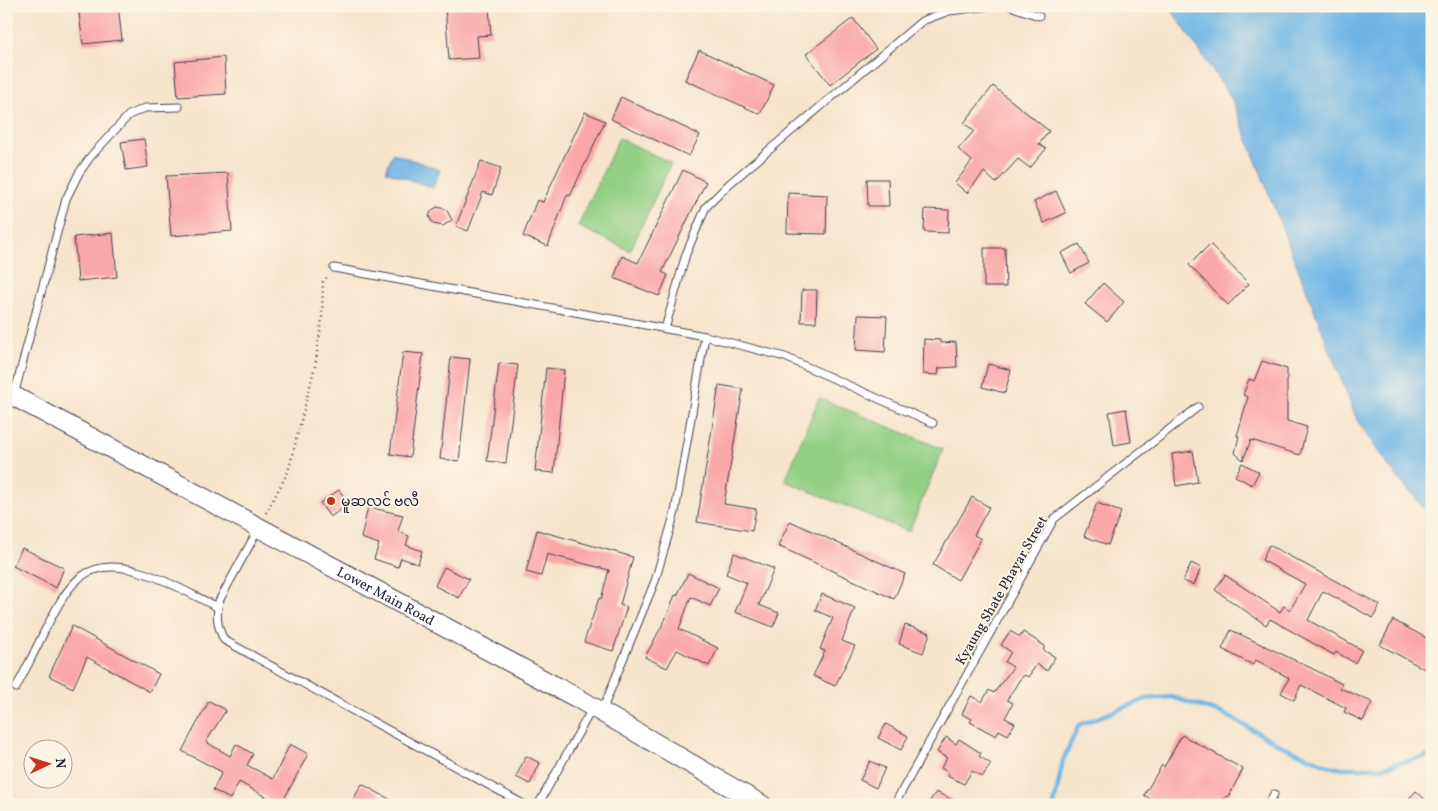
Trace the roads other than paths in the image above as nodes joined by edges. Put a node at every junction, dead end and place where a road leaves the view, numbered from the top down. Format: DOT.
graph roads {
  1 [pos="989,6"];
  2 [pos="1010,6"];
  3 [pos="1039,16"];
  4 [pos="178,107"];
  5 [pos="334,268"];
  6 [pos="665,329"];
  7 [pos="705,336"];
  8 [pos="10,394"];
  9 [pos="1198,407"];
  10 [pos="933,423"];
  11 [pos="259,528"];
  12 [pos="218,607"];
  13 [pos="16,688"];
  14 [pos="598,709"];
  15 [pos="1274,794"];
  16 [pos="525,805"];
  17 [pos="538,805"];
  18 [pos="762,805"];
  19 [pos="894,805"];
  20 [pos="1268,805"];
  1 -- 6 [label="lane"];
  2 -- 3 [label="lane"];
  4 -- 8 [label="lane"];
  5 -- 6 [label="lane"];
  6 -- 7 [label="lane"];
  7 -- 10 [label="lane"];
  7 -- 14 [label="lane"];
  8 -- 11 [label="main road, Lower Main Road"];
  9 -- 19 [label="lane, Kyaung Shate Phayar Street"];
  11 -- 12 [label="lane"];
  11 -- 14 [label="main road, Lower Main Road"];
  12 -- 13 [label="lane"];
  12 -- 16 [label="lane"];
  14 -- 17 [label="lane"];
  14 -- 18 [label="main road, Lower Main Road"];
  15 -- 20 [label="lane"];
}
